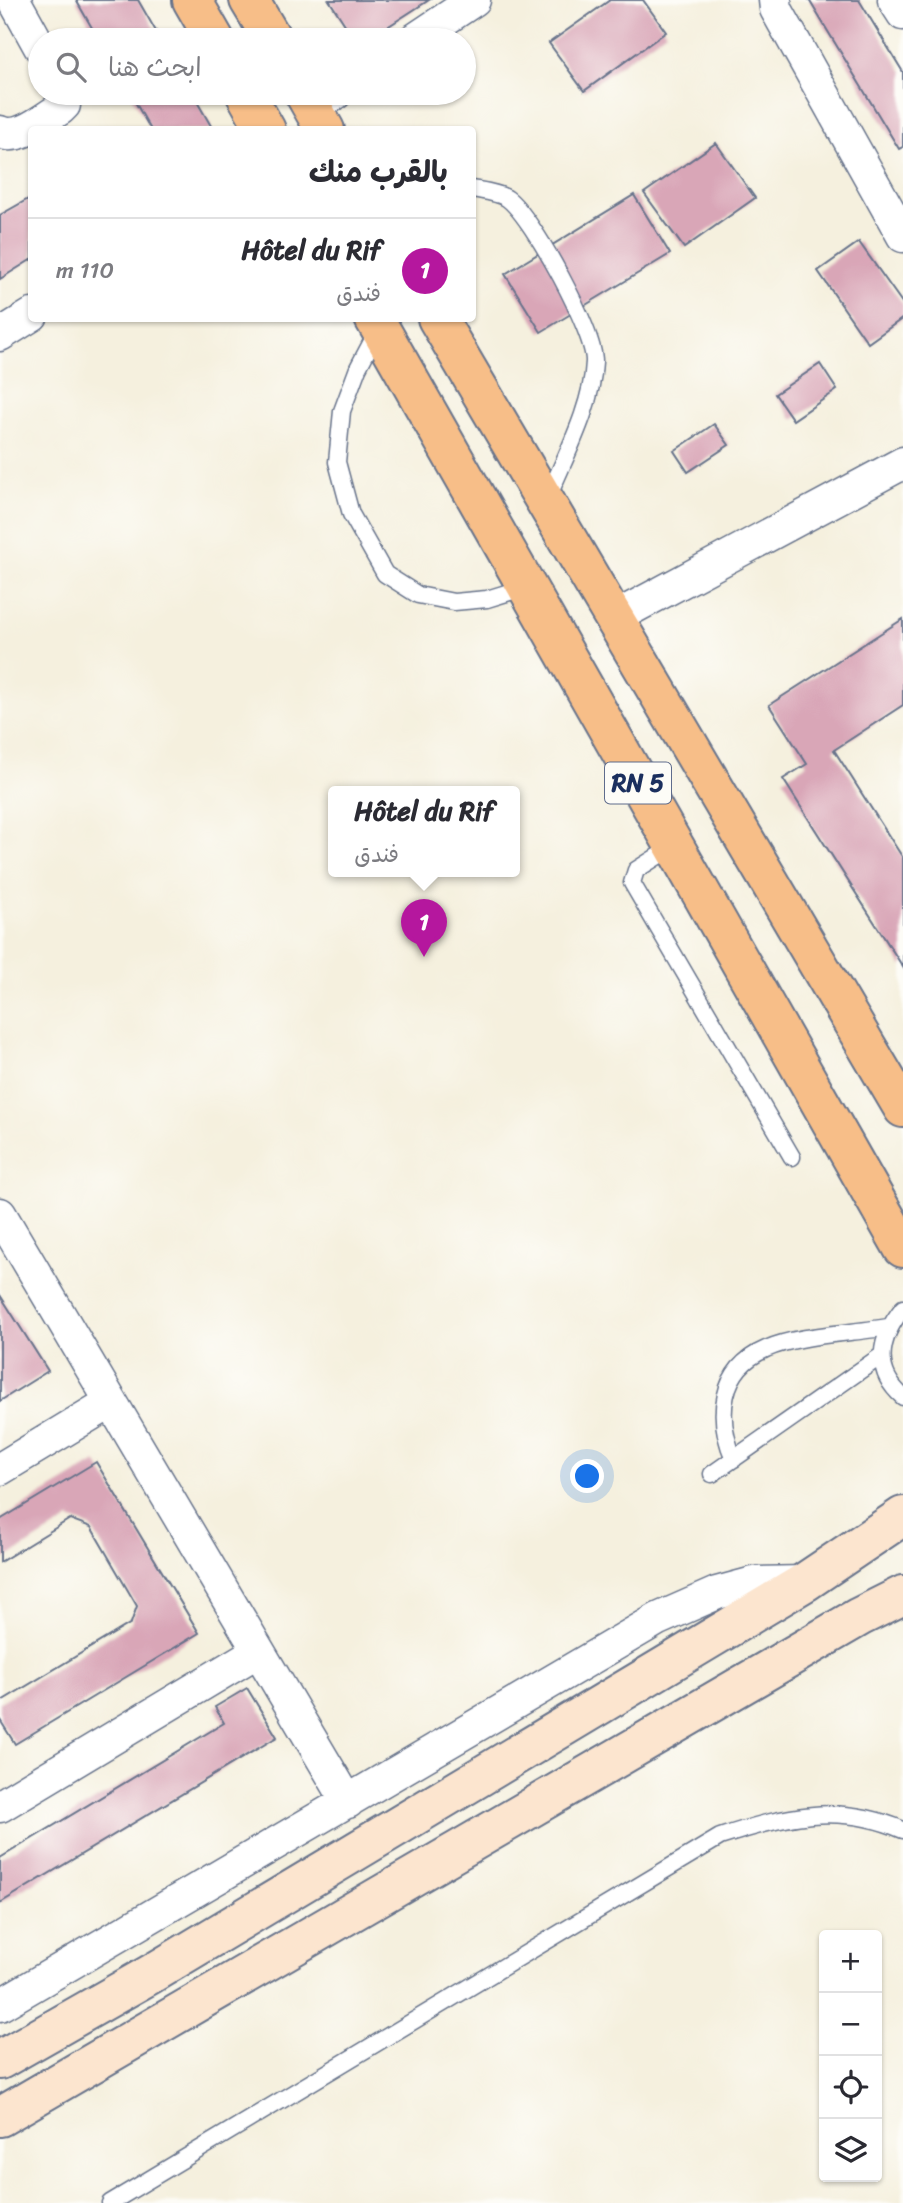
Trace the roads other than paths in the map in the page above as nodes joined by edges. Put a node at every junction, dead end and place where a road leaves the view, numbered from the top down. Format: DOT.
graph roads {
  1 [pos="14,0"];
  2 [pos="192,0"];
  3 [pos="249,0"];
  4 [pos="474,0"];
  5 [pos="775,0"];
  6 [pos="894,0"];
  7 [pos="903,14"];
  8 [pos="29,28"];
  9 [pos="208,28"];
  10 [pos="266,28"];
  11 [pos="432,28"];
  12 [pos="64,105"];
  13 [pos="252,105"];
  14 [pos="31,126"];
  15 [pos="264,126"];
  16 [pos="28,128"];
  17 [pos="0,132"];
  18 [pos="476,190"];
  19 [pos="903,236"];
  20 [pos="28,318"];
  21 [pos="439,322"];
  22 [pos="376,323"];
  23 [pos="0,335"];
  24 [pos="903,463"];
  25 [pos="546,504"];
  26 [pos="526,587"];
  27 [pos="614,618"];
  28 [pos="674,846"];
  29 [pos="903,1108"];
  30 [pos="792,1157"];
  31 [pos="0,1214"];
  32 [pos="903,1248"];
  33 [pos="903,1308"];
  34 [pos="888,1327"];
  35 [pos="881,1356"];
  36 [pos="903,1397"];
  37 [pos="111,1402"];
  38 [pos="734,1459"];
  39 [pos="0,1469"];
  40 [pos="712,1474"];
  41 [pos="903,1516"];
  42 [pos="804,1582"];
  43 [pos="903,1595"];
  44 [pos="258,1651"];
  45 [pos="348,1802"];
  46 [pos="0,1806"];
  47 [pos="903,1830"];
  48 [pos="0,2005"];
  49 [pos="0,2060"];
  50 [pos="0,2117"];
  51 [pos="116,2201"];
  1 -- 8 [label="street"];
  2 -- 9 [label="main road"];
  3 -- 10 [label="main road"];
  4 -- 11 [label="street"];
  5 -- 19 [label="street"];
  6 -- 7 [label="street"];
  12 -- 14 [label="street"];
  13 -- 15 [label="main road"];
  16 -- 17 [label="street"];
  18 -- 25 [label="lane"];
  20 -- 23 [label="street"];
  21 -- 25 [label="main road, RN 5"];
  22 -- 26 [label="main road, RN 5"];
  22 -- 26 [label="lane"];
  24 -- 27 [label="street"];
  25 -- 27 [label="main road, RN 5"];
  26 -- 28 [label="main road, RN 5"];
  27 -- 29 [label="main road, RN 5"];
  28 -- 30 [label="lane"];
  28 -- 32 [label="main road, RN 5"];
  31 -- 37 [label="street"];
  33 -- 34 [label="lane"];
  34 -- 35 [label="lane"];
  34 -- 38 [label="lane"];
  35 -- 36 [label="lane"];
  35 -- 38 [label="lane"];
  37 -- 39 [label="street"];
  37 -- 44 [label="street"];
  38 -- 40 [label="lane"];
  41 -- 42 [label="main road"];
  42 -- 45 [label="street"];
  42 -- 49 [label="main road"];
  43 -- 50 [label="main road"];
  44 -- 45 [label="street"];
  44 -- 46 [label="street"];
  45 -- 48 [label="street"];
  47 -- 51 [label="lane"];
}
